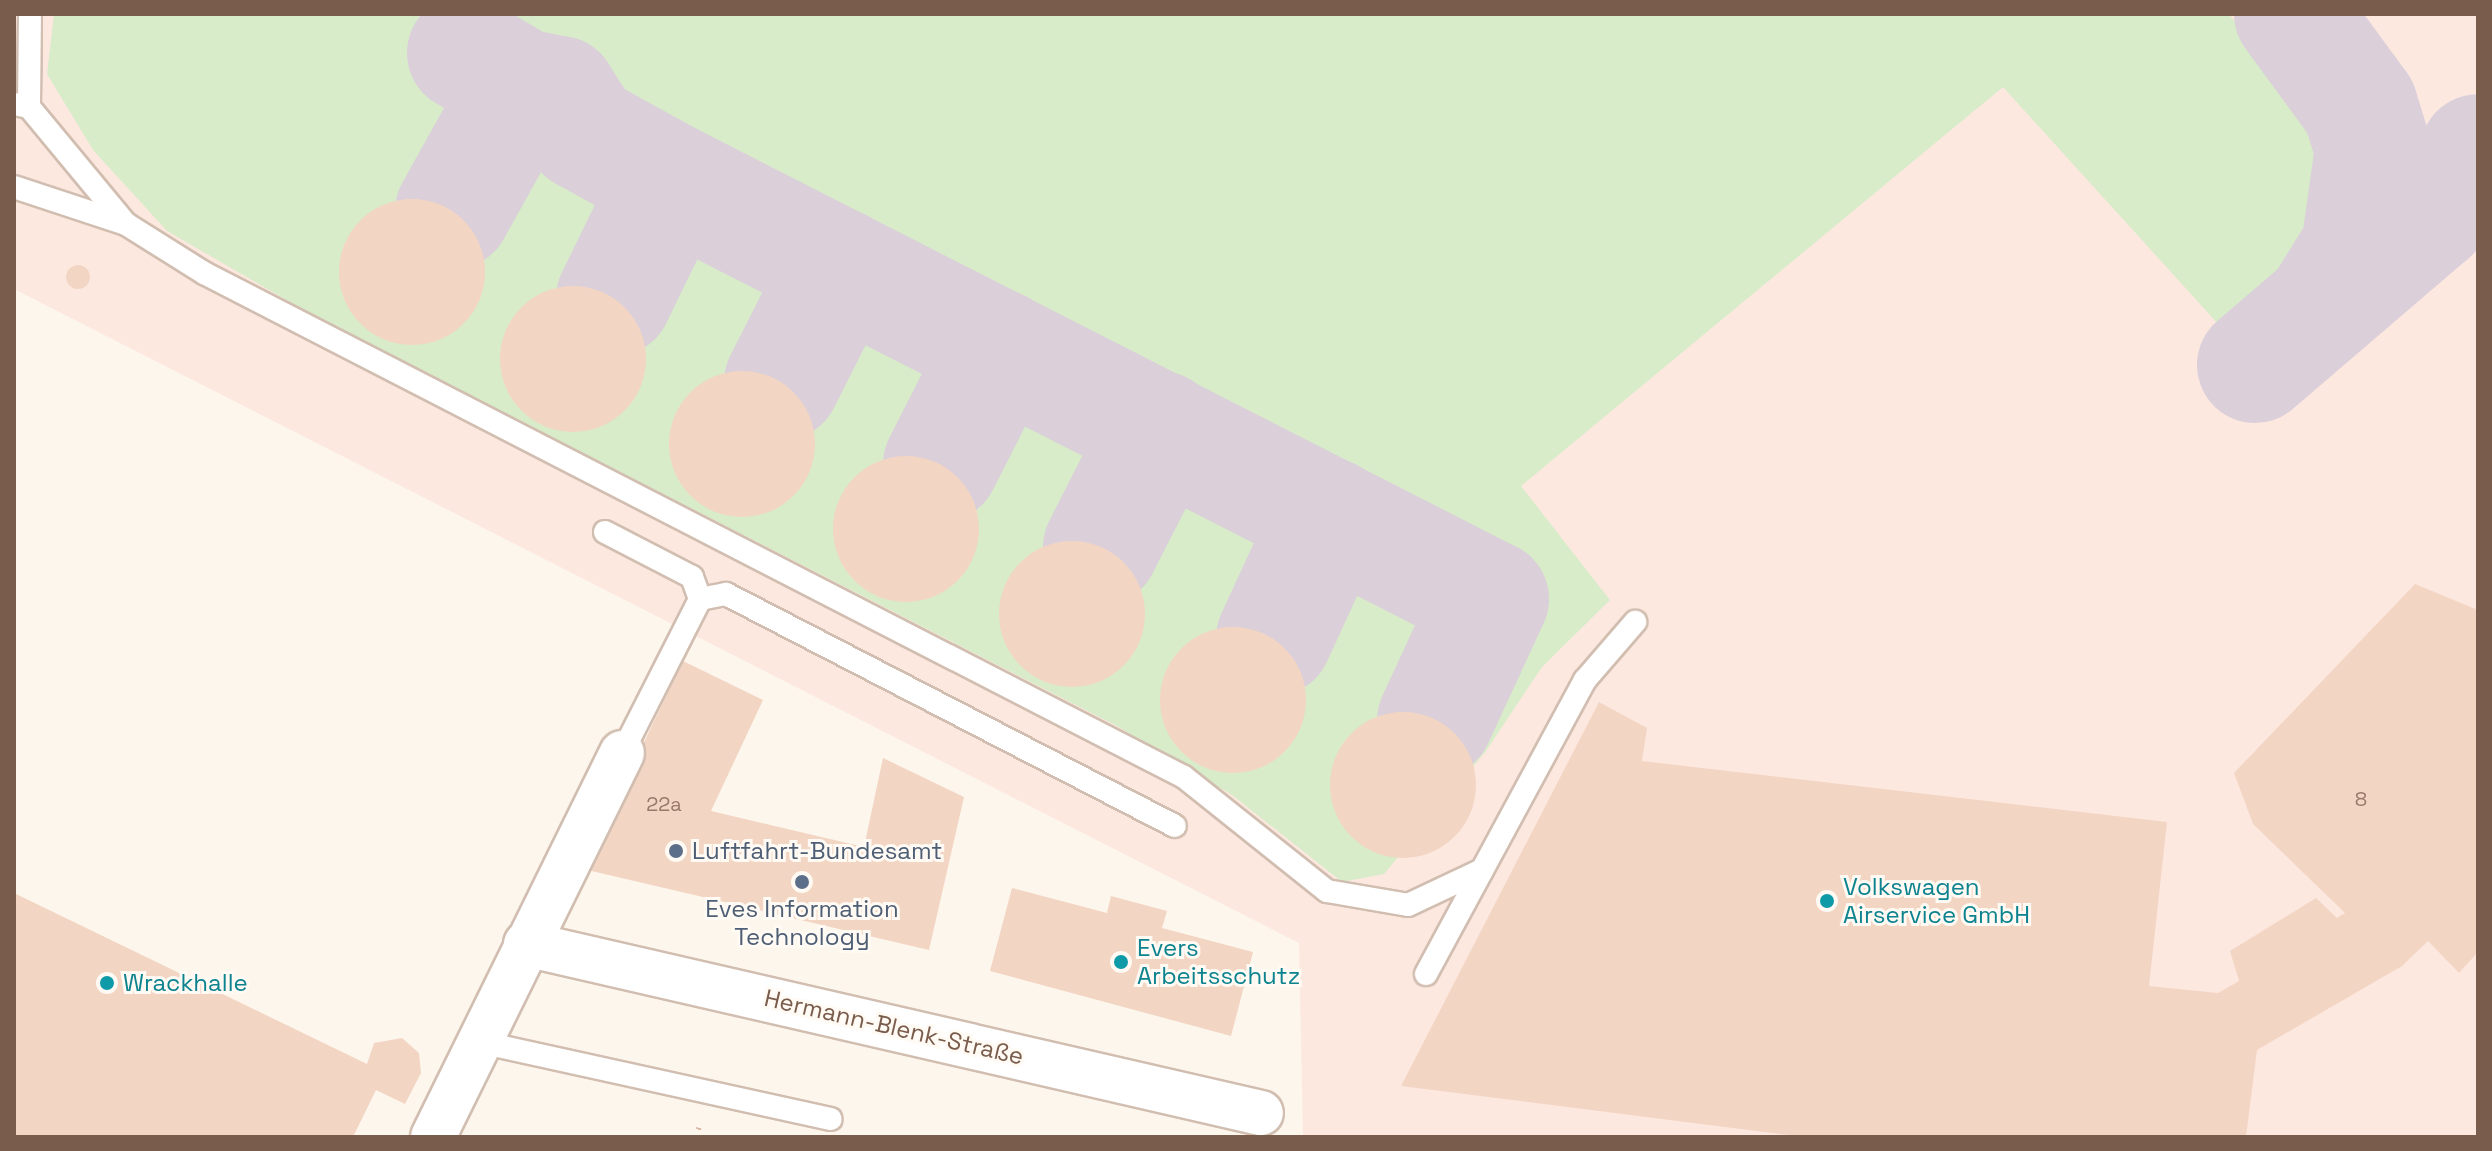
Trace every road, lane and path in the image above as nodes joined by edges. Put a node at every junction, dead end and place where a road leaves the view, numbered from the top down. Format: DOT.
graph roads {
  1 [pos="30,14"];
  2 [pos="22,106"];
  3 [pos="14,187"];
  4 [pos="126,224"];
  5 [pos="605,532"];
  6 [pos="700,599"];
  7 [pos="1635,622"];
  8 [pos="622,753"];
  9 [pos="1175,826"];
  10 [pos="1482,870"];
  11 [pos="526,944"];
  12 [pos="1426,974"];
  13 [pos="480,1042"];
  14 [pos="1261,1113"];
  15 [pos="831,1119"];
  16 [pos="433,1137"];
  1 -- 2 [label="lane"];
  2 -- 4 [label="lane"];
  3 -- 4 [label="lane"];
  4 -- 10 [label="lane"];
  5 -- 6 [label="lane"];
  6 -- 8 [label="lane"];
  6 -- 9 [label="lane"];
  7 -- 10 [label="lane"];
  8 -- 11 [label="street"];
  10 -- 12 [label="lane"];
  11 -- 13 [label="street"];
  11 -- 14 [label="street, Hermann-Blenk-Straße"];
  13 -- 15 [label="lane"];
  13 -- 16 [label="street"];
}
